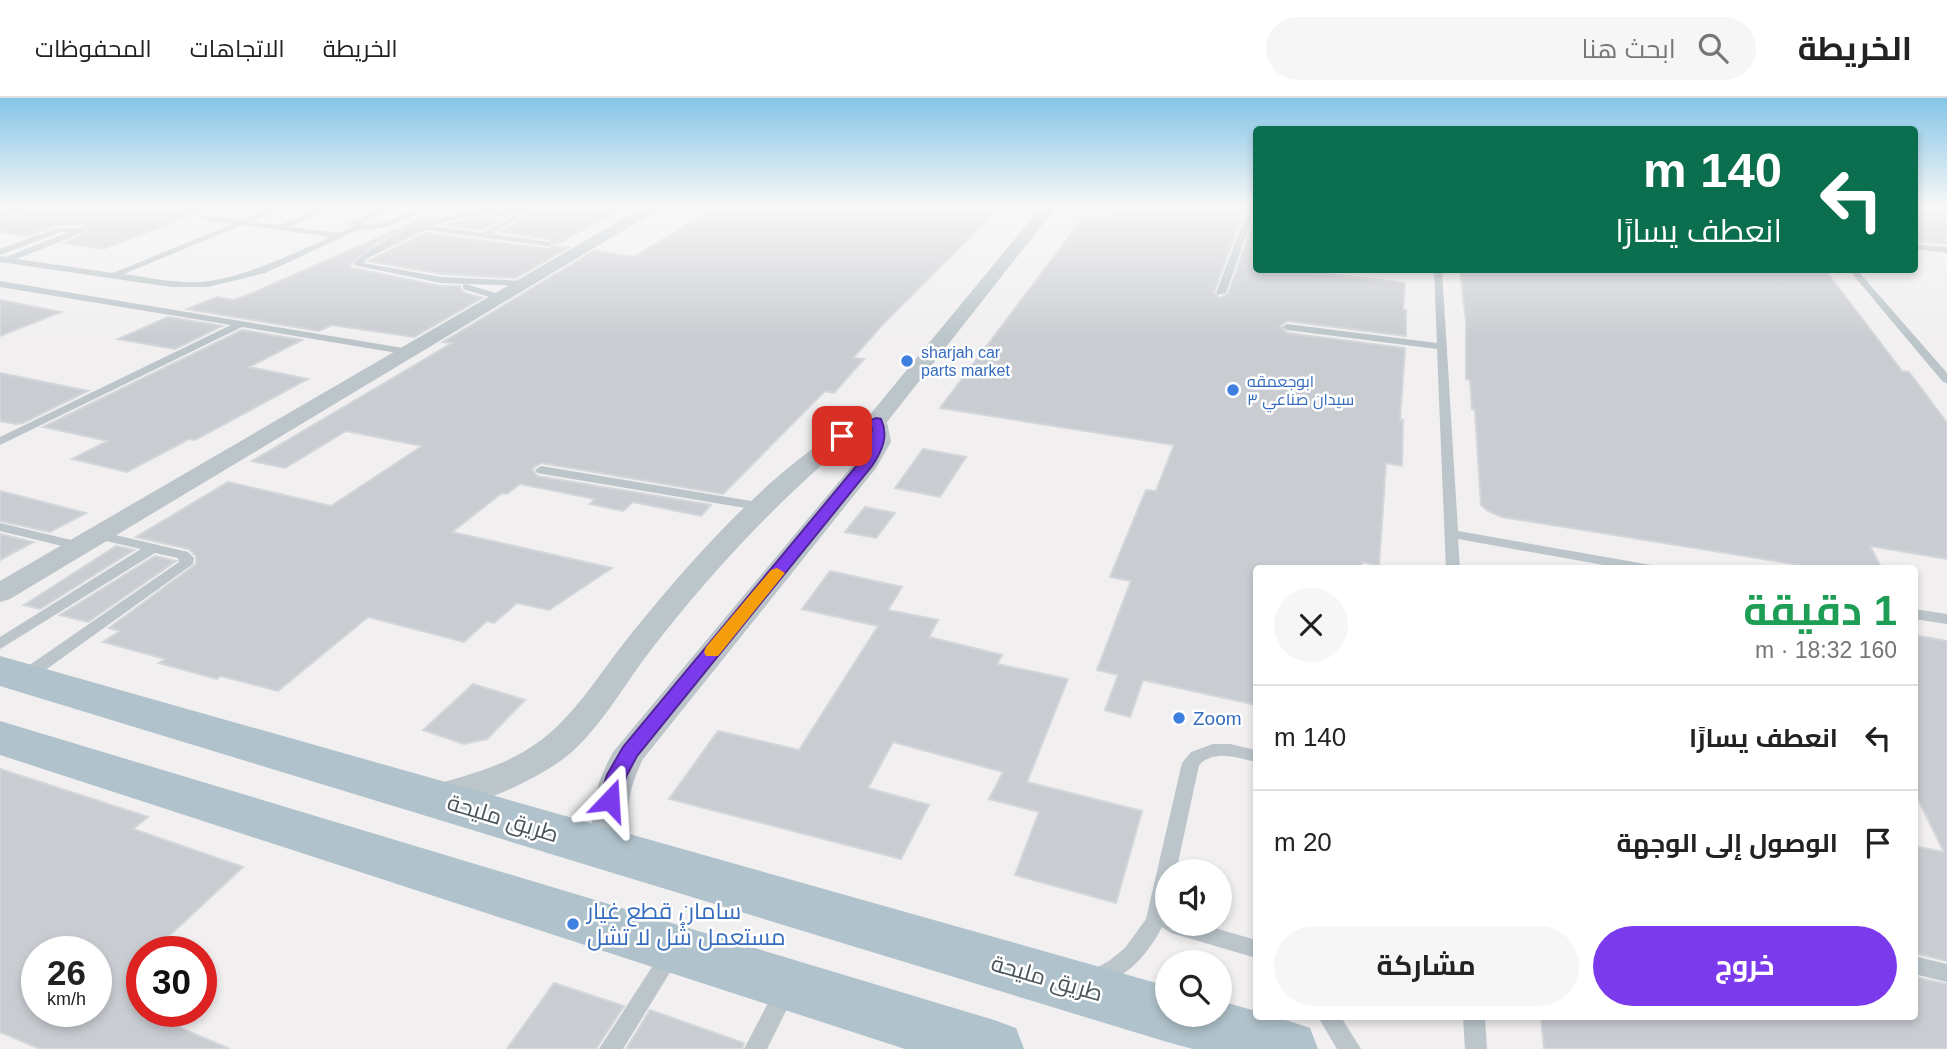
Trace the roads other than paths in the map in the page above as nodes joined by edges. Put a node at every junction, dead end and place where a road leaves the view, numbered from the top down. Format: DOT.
graph roads {
  1 [pos="27,250"];
  2 [pos="175,250"];
  3 [pos="307,250"];
  4 [pos="377,250"];
  5 [pos="582,250"];
  6 [pos="1014,250"];
  7 [pos="1237,250"];
  8 [pos="4,259"];
  9 [pos="1438,273"];
  10 [pos="1856,273"];
  11 [pos="114,275"];
  12 [pos="441,279"];
  13 [pos="0,284"];
  14 [pos="525,284"];
  15 [pos="1221,293"];
  16 [pos="502,298"];
  17 [pos="241,324"];
  18 [pos="1287,327"];
  19 [pos="1442,346"];
  20 [pos="409,352"];
  21 [pos="1947,380"];
  22 [pos="876,422"];
  23 [pos="0,441"];
  24 [pos="541,470"];
  25 [pos="763,507"];
  26 [pos="0,527"];
  27 [pos="1451,534"];
  28 [pos="88,541"];
  29 [pos="153,548"];
  30 [pos="1452,565"];
  31 [pos="1628,565"];
  32 [pos="0,593"];
  33 [pos="1918,615"];
  34 [pos="1947,619"];
  35 [pos="8,664"];
  36 [pos="0,738"];
  37 [pos="1253,756"];
  38 [pos="436,798"];
  39 [pos="615,852"];
  40 [pos="1175,859"];
  41 [pos="1155,932"];
  42 [pos="1212,936"];
  43 [pos="1253,948"];
  44 [pos="674,949"];
  45 [pos="1918,966"];
  46 [pos="1947,973"];
  47 [pos="789,985"];
  48 [pos="1076,987"];
  49 [pos="1155,1010"];
  50 [pos="1331,1020"];
  51 [pos="1474,1020"];
  52 [pos="1214,1027"];
  53 [pos="976,1046"];
  54 [pos="610,1049"];
  55 [pos="755,1049"];
  56 [pos="1288,1049"];
  57 [pos="1350,1049"];
  58 [pos="1476,1049"];
  1 -- 8 [label="lane"];
  2 -- 11 [label="lane"];
  3 -- 11 [label="lane"];
  4 -- 12 [label="lane"];
  5 -- 14 [label="street"];
  6 -- 22 [label="street"];
  7 -- 15 [label="lane"];
  8 -- 11 [label="lane"];
  9 -- 19 [label="lane"];
  10 -- 21 [label="lane"];
  12 -- 14 [label="lane"];
  12 -- 16 [label="lane"];
  13 -- 17 [label="lane"];
  14 -- 16 [label="street"];
  16 -- 20 [label="street"];
  17 -- 20 [label="lane"];
  17 -- 23 [label="lane"];
  18 -- 19 [label="lane"];
  19 -- 27 [label="lane"];
  20 -- 28 [label="street"];
  22 -- 25 [label="street"];
  22 -- 39 [label="street"];
  24 -- 25 [label="lane"];
  25 -- 38 [label="street"];
  26 -- 28 [label="lane"];
  27 -- 30 [label="lane"];
  27 -- 31 [label="lane"];
  28 -- 29 [label="lane"];
  28 -- 32 [label="street"];
  29 -- 35 [label="lane"];
  29 -- 35 [label="lane"];
  33 -- 34 [label="lane"];
  35 -- 38 [label="main road, طريق مليحة"];
  36 -- 44 [label="main road"];
  37 -- 40 [label="lane"];
  38 -- 39 [label="main road, طريق مليحة"];
  39 -- 48 [label="main road, طريق مليحة"];
  41 -- 48 [label="lane"];
  42 -- 43 [label="lane"];
  44 -- 47 [label="main road"];
  44 -- 54 [label="lane"];
  45 -- 46 [label="lane"];
  47 -- 53 [label="main road"];
  47 -- 55 [label="lane"];
  48 -- 49 [label="main road, طريق مليحة"];
  50 -- 57 [label="lane"];
  51 -- 58 [label="lane"];
  52 -- 56 [label="main road, طريق مليحة"];
}
